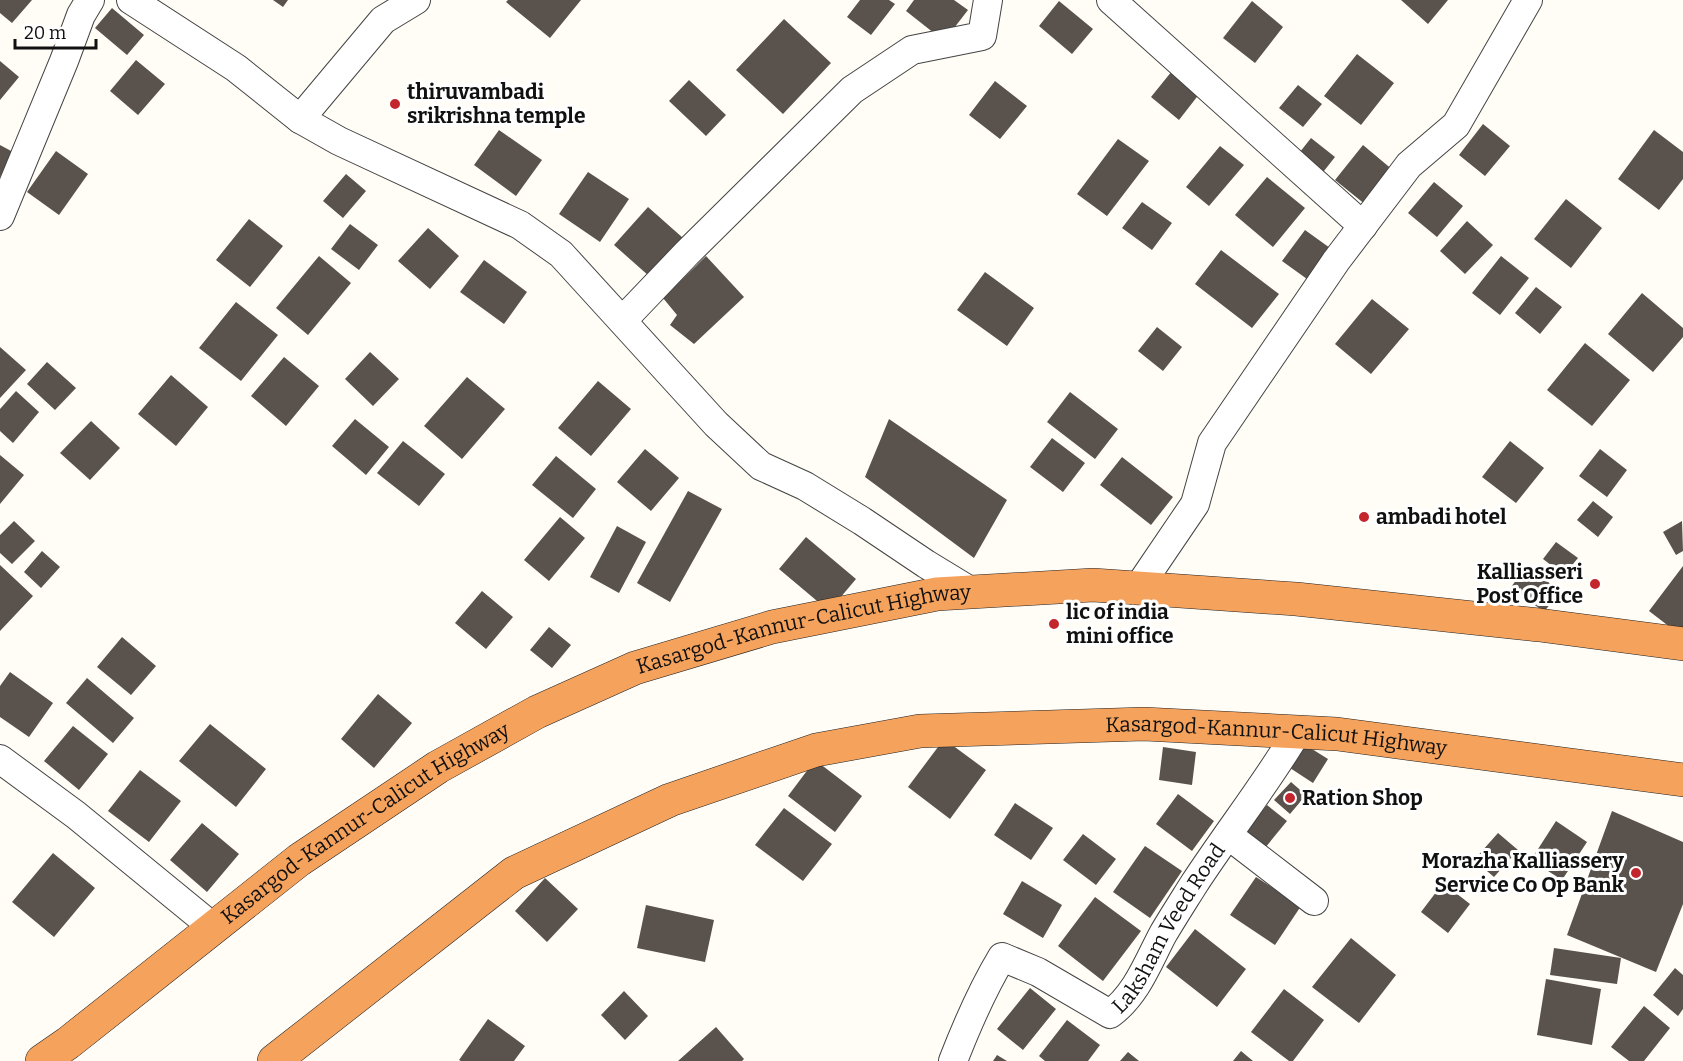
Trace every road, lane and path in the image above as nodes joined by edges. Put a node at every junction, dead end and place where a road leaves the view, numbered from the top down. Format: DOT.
graph roads {
  1 [pos="90,0"];
  2 [pos="131,0"];
  3 [pos="416,0"];
  4 [pos="988,0"];
  5 [pos="1111,0"];
  6 [pos="1528,0"];
  7 [pos="300,119"];
  8 [pos="0,216"];
  9 [pos="1363,226"];
  10 [pos="623,320"];
  11 [pos="1138,588"];
  12 [pos="972,592"];
  13 [pos="1683,644"];
  14 [pos="1298,732"];
  15 [pos="0,759"];
  16 [pos="1683,780"];
  17 [pos="1228,835"];
  18 [pos="1314,901"];
  19 [pos="214,928"];
  20 [pos="42,1061"];
  21 [pos="274,1061"];
  22 [pos="953,1061"];
  1 -- 8 [label="street"];
  2 -- 7 [label="street"];
  3 -- 7 [label="street"];
  4 -- 10 [label="street"];
  5 -- 9 [label="street"];
  6 -- 9 [label="street"];
  7 -- 10 [label="street"];
  9 -- 11 [label="street"];
  10 -- 12 [label="street"];
  11 -- 12 [label="highway, Kasargod-Kannur-Calicut Highway"];
  11 -- 13 [label="highway, Kasargod-Kannur-Calicut Highway"];
  12 -- 19 [label="highway, Kasargod-Kannur-Calicut Highway"];
  14 -- 16 [label="highway, Kasargod-Kannur-Calicut Highway"];
  14 -- 17 [label="street, Laksham Veed Road"];
  14 -- 21 [label="highway, Kasargod-Kannur-Calicut Highway"];
  15 -- 19 [label="street"];
  17 -- 18 [label="street"];
  17 -- 22 [label="street, Laksham Veed Road"];
  19 -- 20 [label="highway, Kasargod-Kannur-Calicut Highway"];
}
